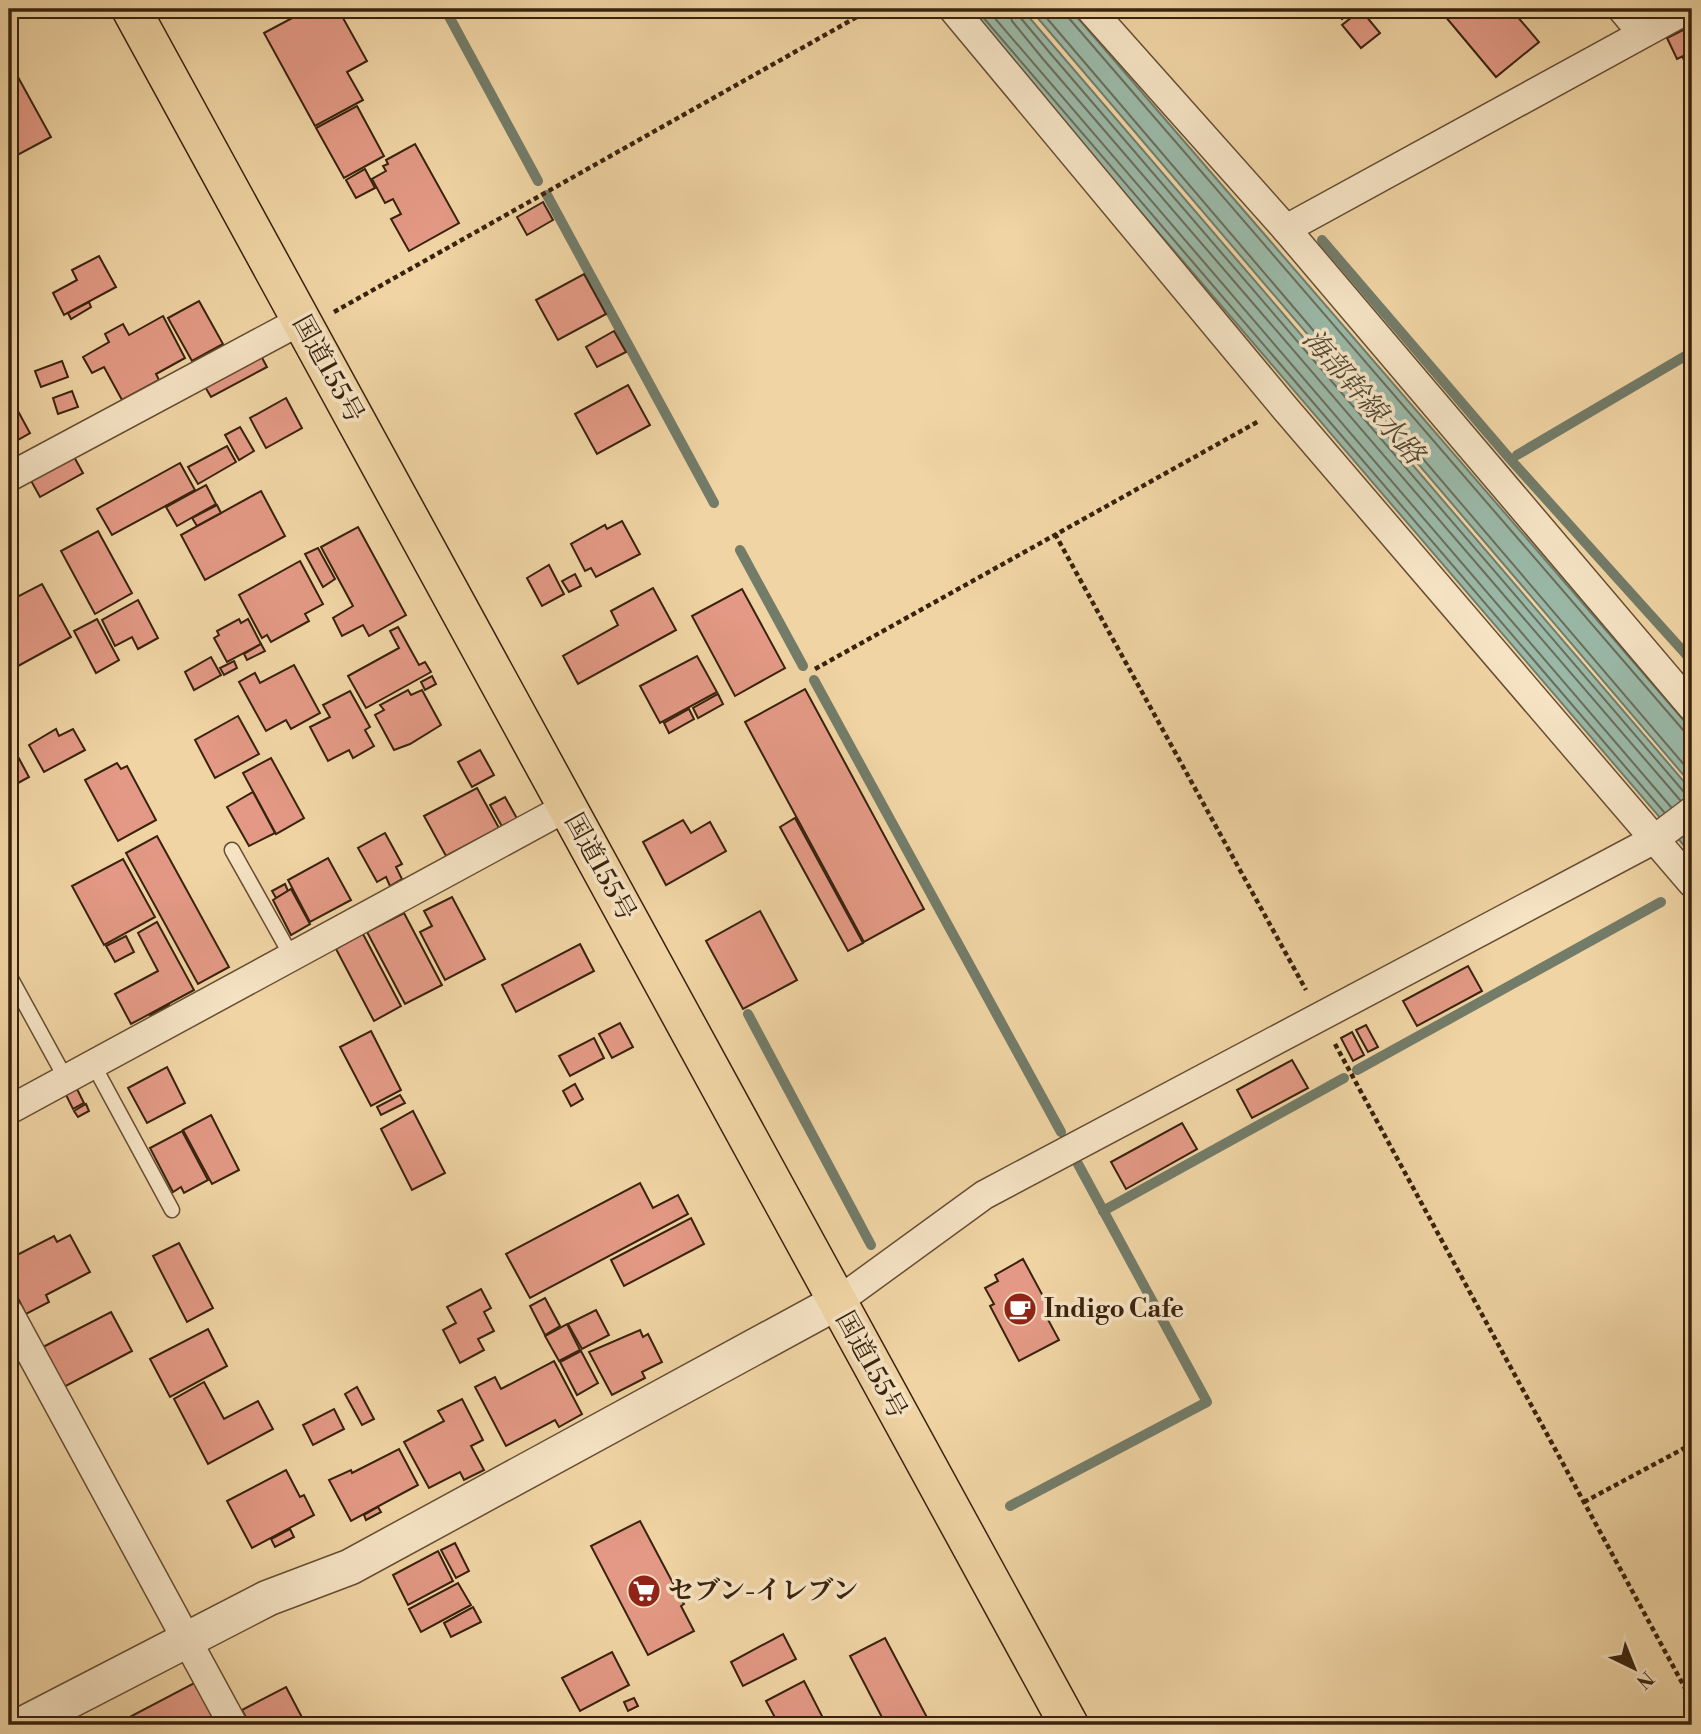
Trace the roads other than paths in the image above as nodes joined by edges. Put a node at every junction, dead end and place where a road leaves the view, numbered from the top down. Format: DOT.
graph roads {
  1 [pos="131,9"];
  2 [pos="953,9"];
  3 [pos="1090,9"];
  4 [pos="1622,9"];
  5 [pos="1688,9"];
  6 [pos="1642,33"];
  7 [pos="1286,229"];
  8 [pos="304,324"];
  9 [pos="9,477"];
  10 [pos="1692,707"];
  11 [pos="567,807"];
  12 [pos="1692,811"];
  13 [pos="1662,835"];
  14 [pos="232,850"];
  15 [pos="1692,883"];
  16 [pos="292,957"];
  17 [pos="9,975"];
  18 [pos="93,1064"];
  19 [pos="66,1079"];
  20 [pos="9,1110"];
  21 [pos="172,1210"];
  22 [pos="837,1302"];
  23 [pos="9,1313"];
  24 [pos="186,1639"];
  25 [pos="22,1725"];
  26 [pos="233,1725"];
  27 [pos="1069,1725"];
  1 -- 8 [label="highway, 国道155号"];
  2 -- 13 [label="street"];
  3 -- 7 [label="street"];
  4 -- 6 [label="street"];
  5 -- 6 [label="street"];
  6 -- 7 [label="street"];
  7 -- 10 [label="street"];
  8 -- 9 [label="street"];
  8 -- 11 [label="highway, 国道155号"];
  11 -- 16 [label="street"];
  11 -- 22 [label="highway, 国道155号"];
  12 -- 13 [label="street"];
  13 -- 15 [label="street"];
  13 -- 22 [label="street"];
  14 -- 16 [label="lane"];
  16 -- 18 [label="street"];
  17 -- 19 [label="lane"];
  18 -- 19 [label="street"];
  18 -- 21 [label="lane"];
  19 -- 20 [label="street"];
  22 -- 24 [label="street"];
  22 -- 27 [label="highway, 国道155号"];
  23 -- 24 [label="street"];
  24 -- 25 [label="street"];
  24 -- 26 [label="street"];
}
